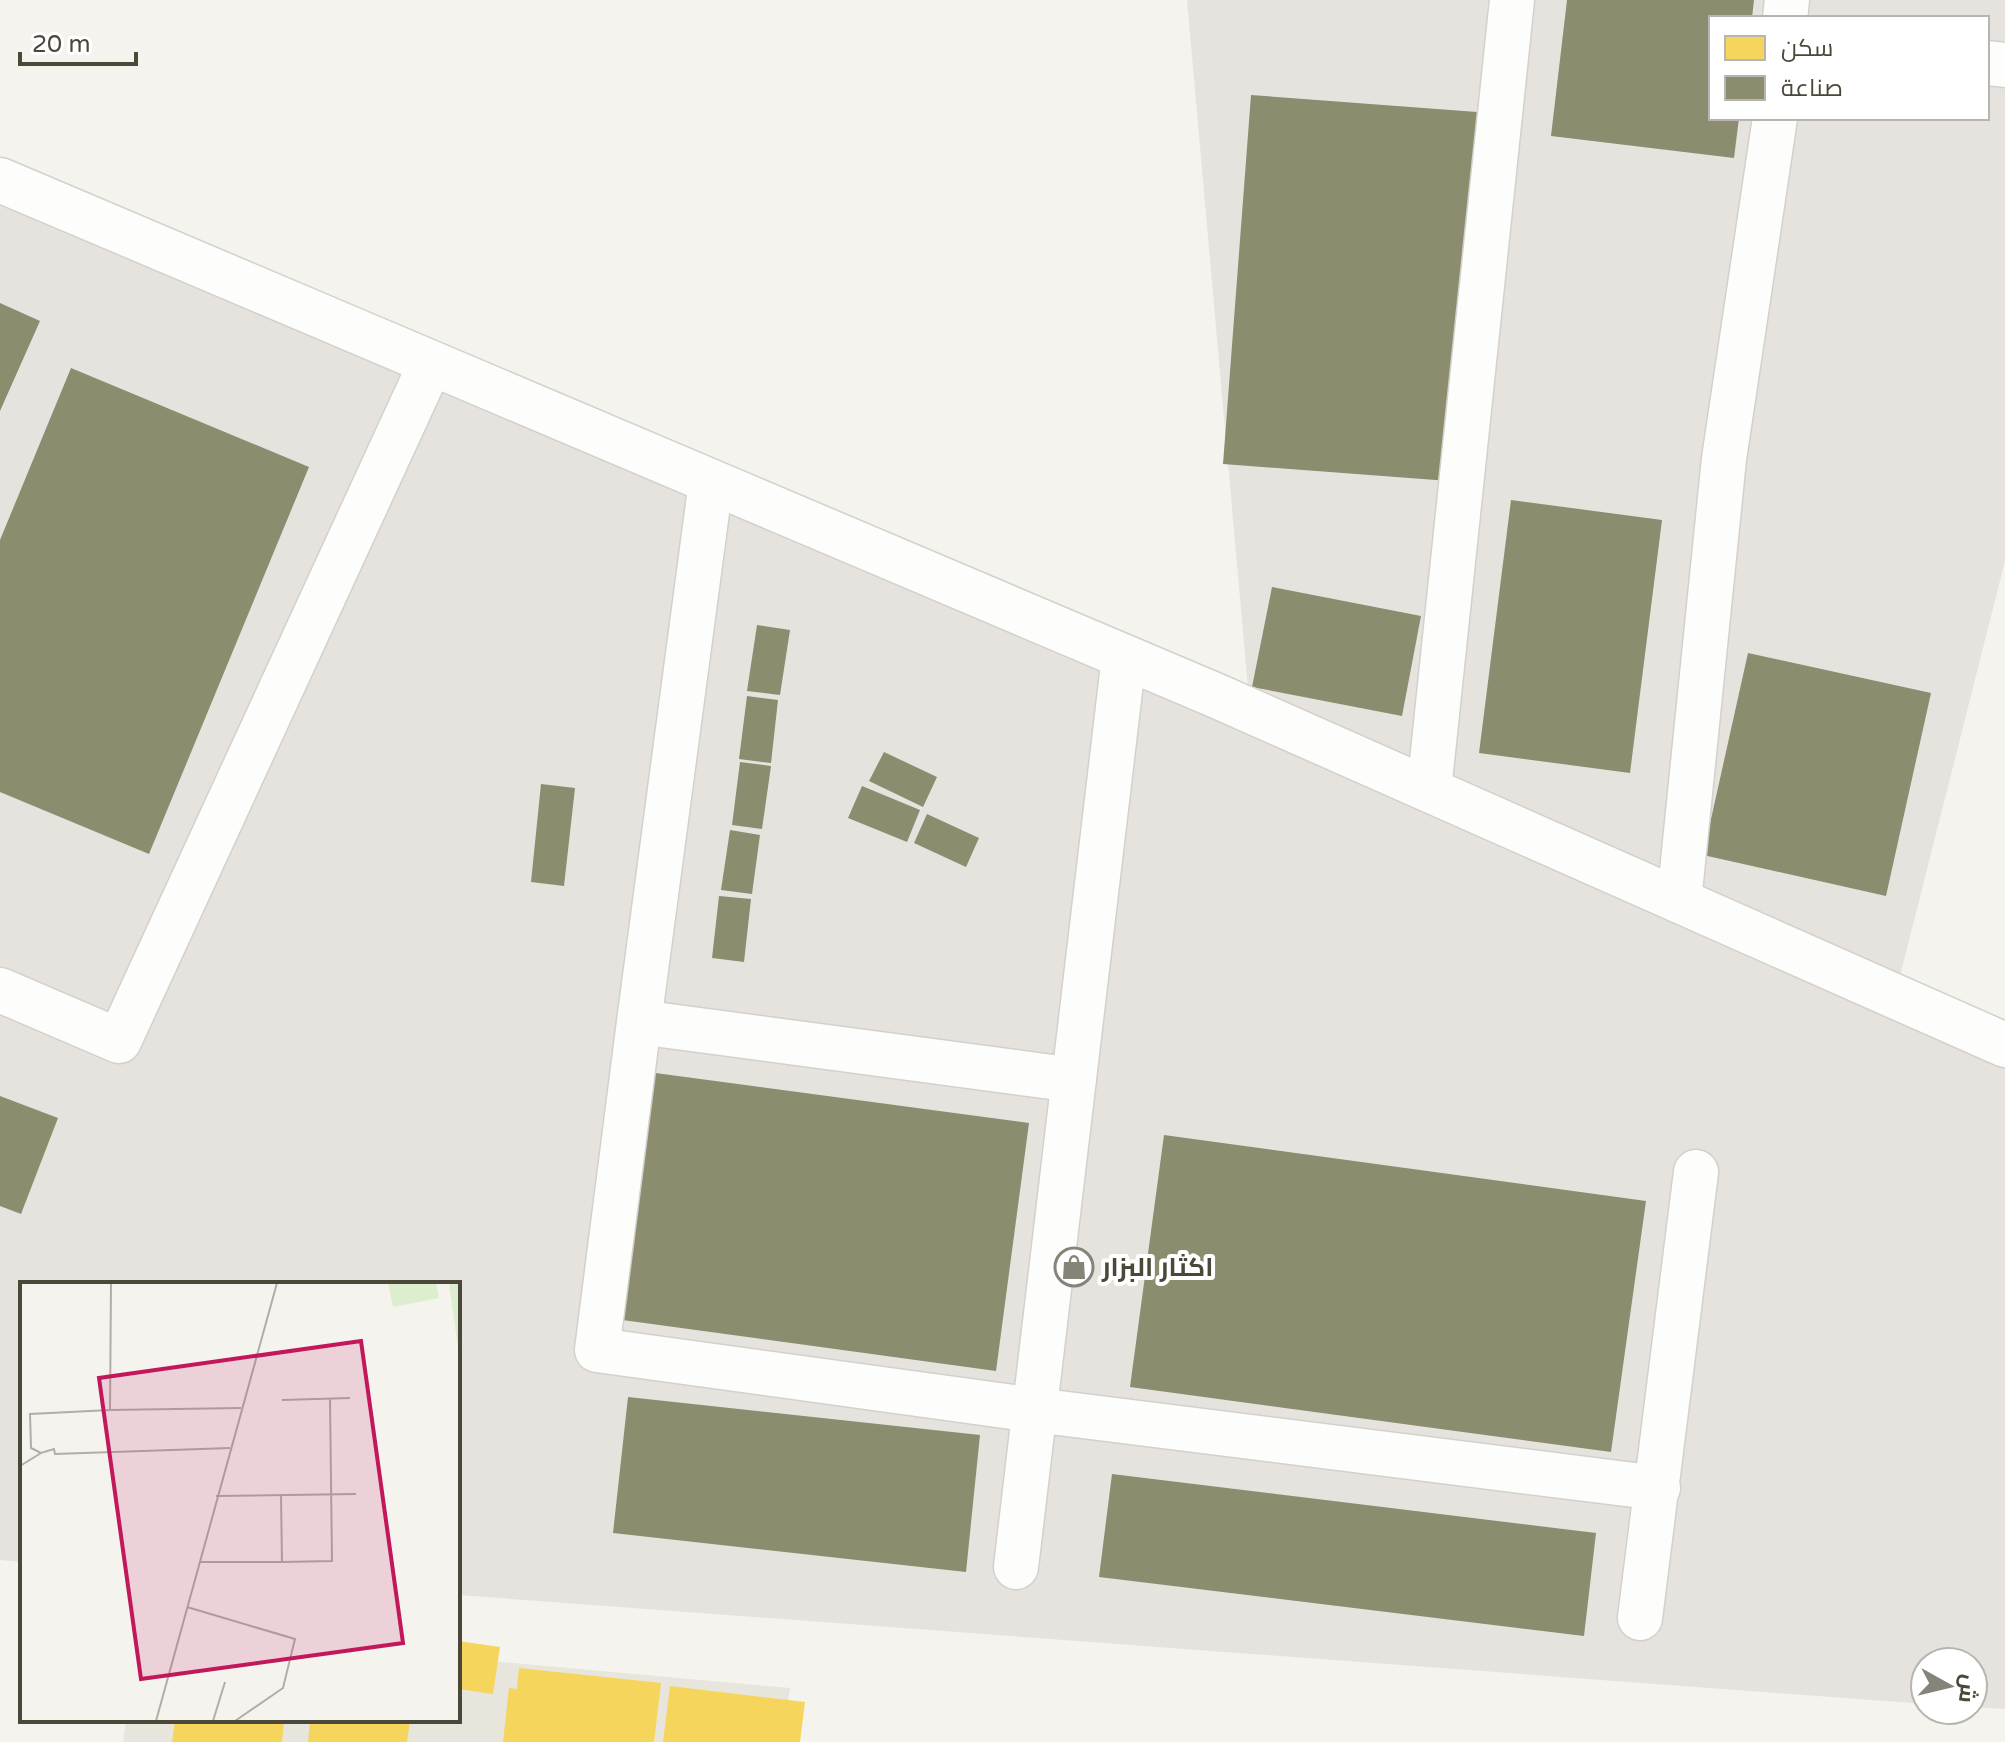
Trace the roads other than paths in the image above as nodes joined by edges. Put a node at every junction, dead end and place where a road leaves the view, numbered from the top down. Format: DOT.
graph roads {
  1 [pos="1512,0"];
  2 [pos="1775,120"];
  3 [pos="0,180"];
  4 [pos="431,363"];
  5 [pos="711,482"];
  6 [pos="1124,657"];
  7 [pos="1429,790"];
  8 [pos="1679,901"];
  9 [pos="0,990"];
  10 [pos="639,1022"];
  11 [pos="2005,1045"];
  12 [pos="1074,1080"];
  13 [pos="1696,1172"];
  14 [pos="1035,1410"];
  15 [pos="1658,1488"];
  16 [pos="1016,1567"];
  17 [pos="1640,1618"];
  1 -- 7 [label="street"];
  2 -- 8 [label="street"];
  3 -- 4 [label="street"];
  4 -- 5 [label="street"];
  4 -- 9 [label="street"];
  5 -- 6 [label="street"];
  5 -- 10 [label="street"];
  6 -- 7 [label="street"];
  6 -- 12 [label="street"];
  7 -- 8 [label="street"];
  8 -- 11 [label="street"];
  10 -- 12 [label="street"];
  10 -- 14 [label="street"];
  12 -- 14 [label="street"];
  13 -- 15 [label="street"];
  14 -- 15 [label="street"];
  14 -- 16 [label="street"];
  15 -- 17 [label="street"];
}
